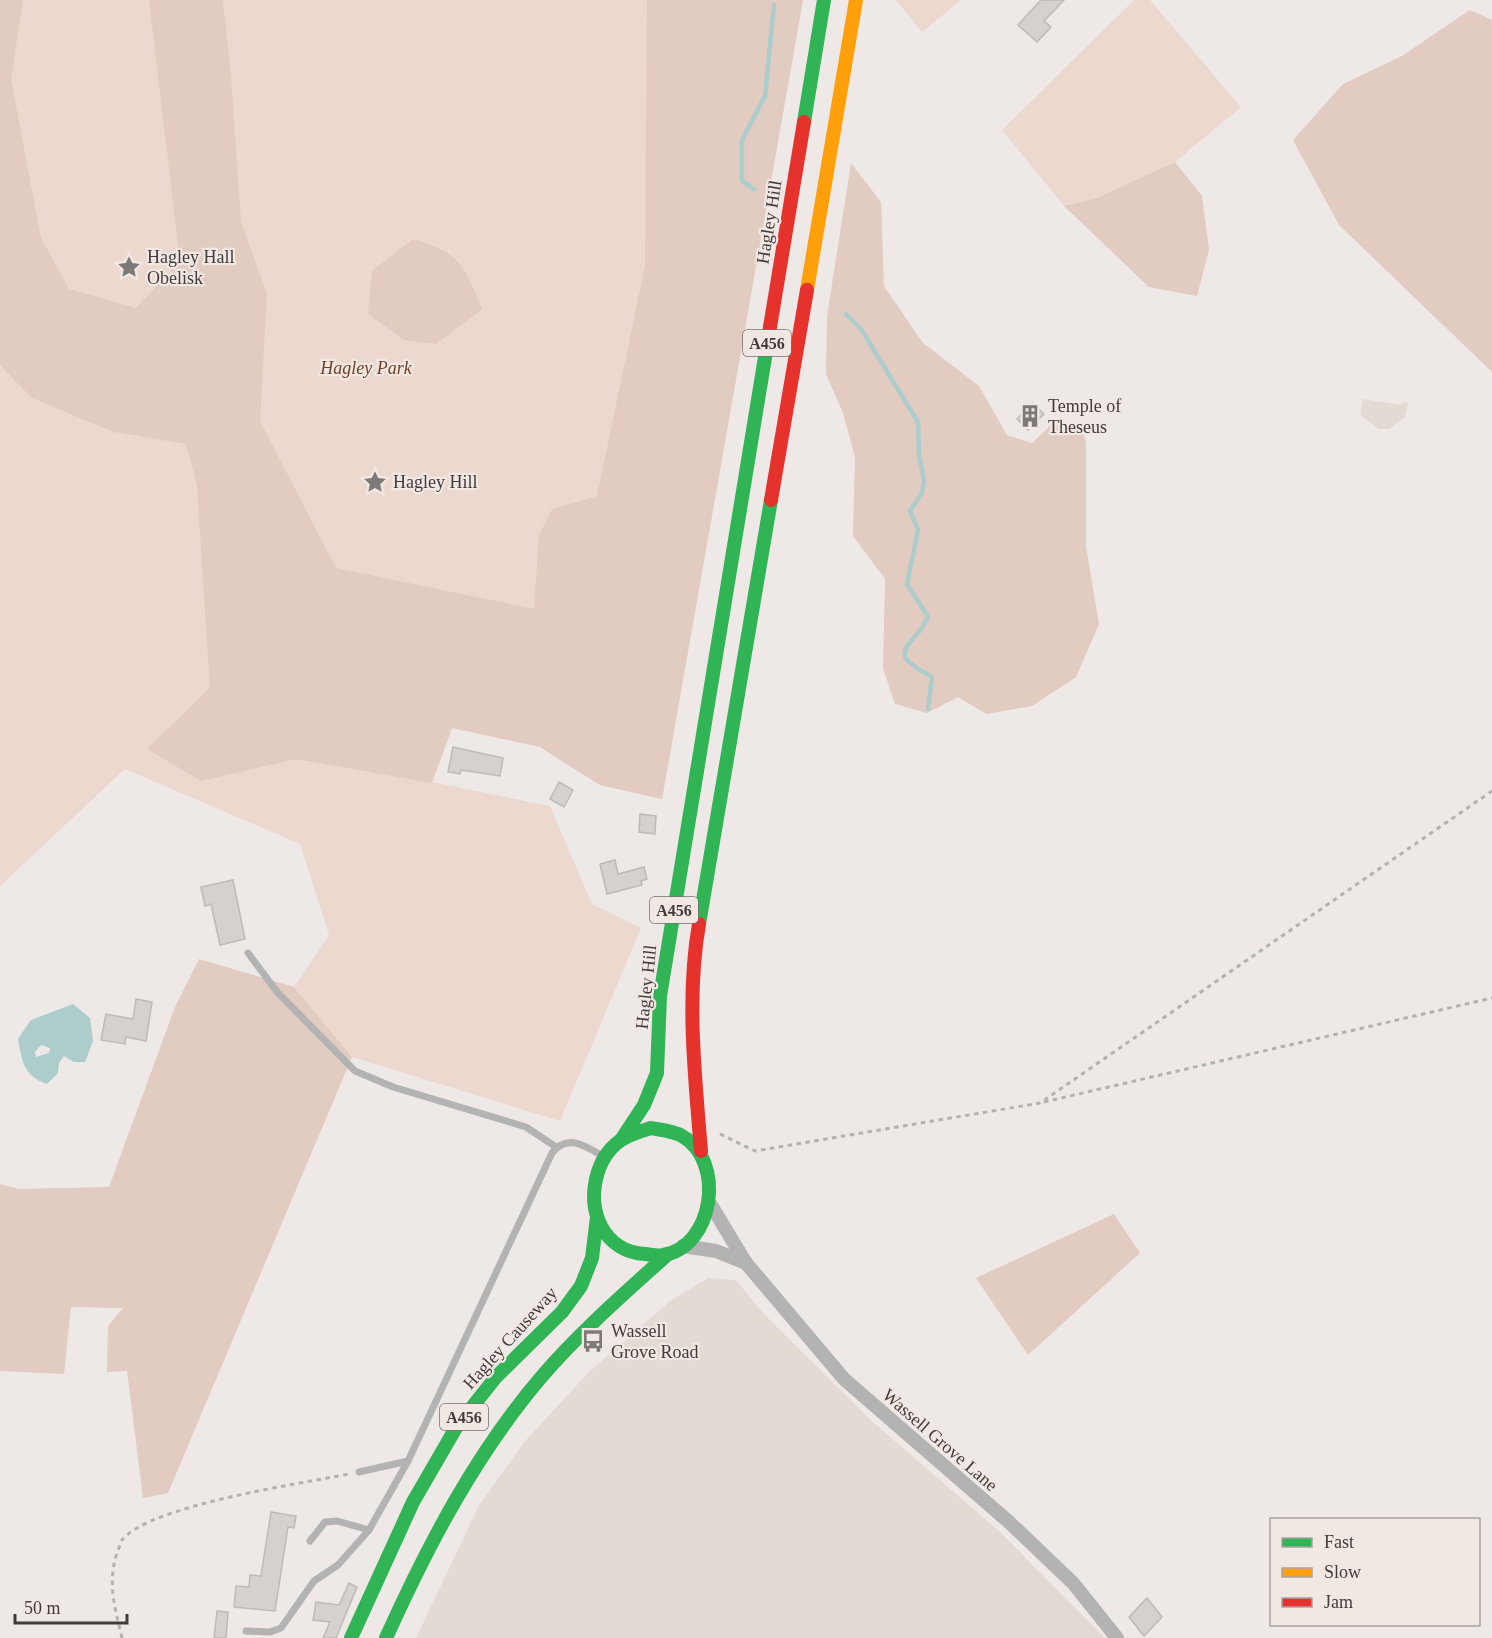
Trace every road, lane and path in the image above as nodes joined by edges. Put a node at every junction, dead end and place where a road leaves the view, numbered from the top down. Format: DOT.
graph roads {
  1 [pos="856,0"];
  2 [pos="823,7"];
  3 [pos="1492,791"];
  4 [pos="248,953"];
  5 [pos="1492,998"];
  6 [pos="1040,1103"];
  7 [pos="700,1124"];
  8 [pos="621,1140"];
  9 [pos="556,1147"];
  10 [pos="701,1151"];
  11 [pos="607,1158"];
  12 [pos="711,1205"];
  13 [pos="597,1217"];
  14 [pos="683,1246"];
  15 [pos="668,1254"];
  16 [pos="746,1263"];
  17 [pos="408,1461"];
  18 [pos="359,1472"];
  19 [pos="369,1530"];
  20 [pos="310,1541"];
  21 [pos="246,1630"];
  22 [pos="122,1638"];
  23 [pos="351,1638"];
  24 [pos="386,1638"];
  25 [pos="1117,1638"];
  1 -- 7 [label="highway, A456"];
  2 -- 8 [label="highway, Hagley Hill / A456"];
  3 -- 6 [label="path"];
  4 -- 9 [label="lane"];
  5 -- 6 [label="path"];
  6 -- 7 [label="path"];
  7 -- 10 [label="highway, A456"];
  8 -- 10 [label="highway"];
  8 -- 11 [label="highway"];
  9 -- 11 [label="lane"];
  9 -- 17 [label="lane"];
  10 -- 12 [label="highway"];
  11 -- 13 [label="highway"];
  12 -- 14 [label="highway"];
  12 -- 16 [label="street, Wassell Grove Lane"];
  13 -- 15 [label="highway"];
  13 -- 23 [label="highway, Hagley Causeway / A456"];
  14 -- 15 [label="highway"];
  14 -- 16 [label="street, Wassell Grove Lane"];
  15 -- 24 [label="highway, A456"];
  16 -- 25 [label="street, Wassell Grove Lane"];
  17 -- 18 [label="lane"];
  17 -- 19 [label="lane"];
  18 -- 22 [label="path"];
  19 -- 20 [label="lane"];
  19 -- 21 [label="lane"];
}
